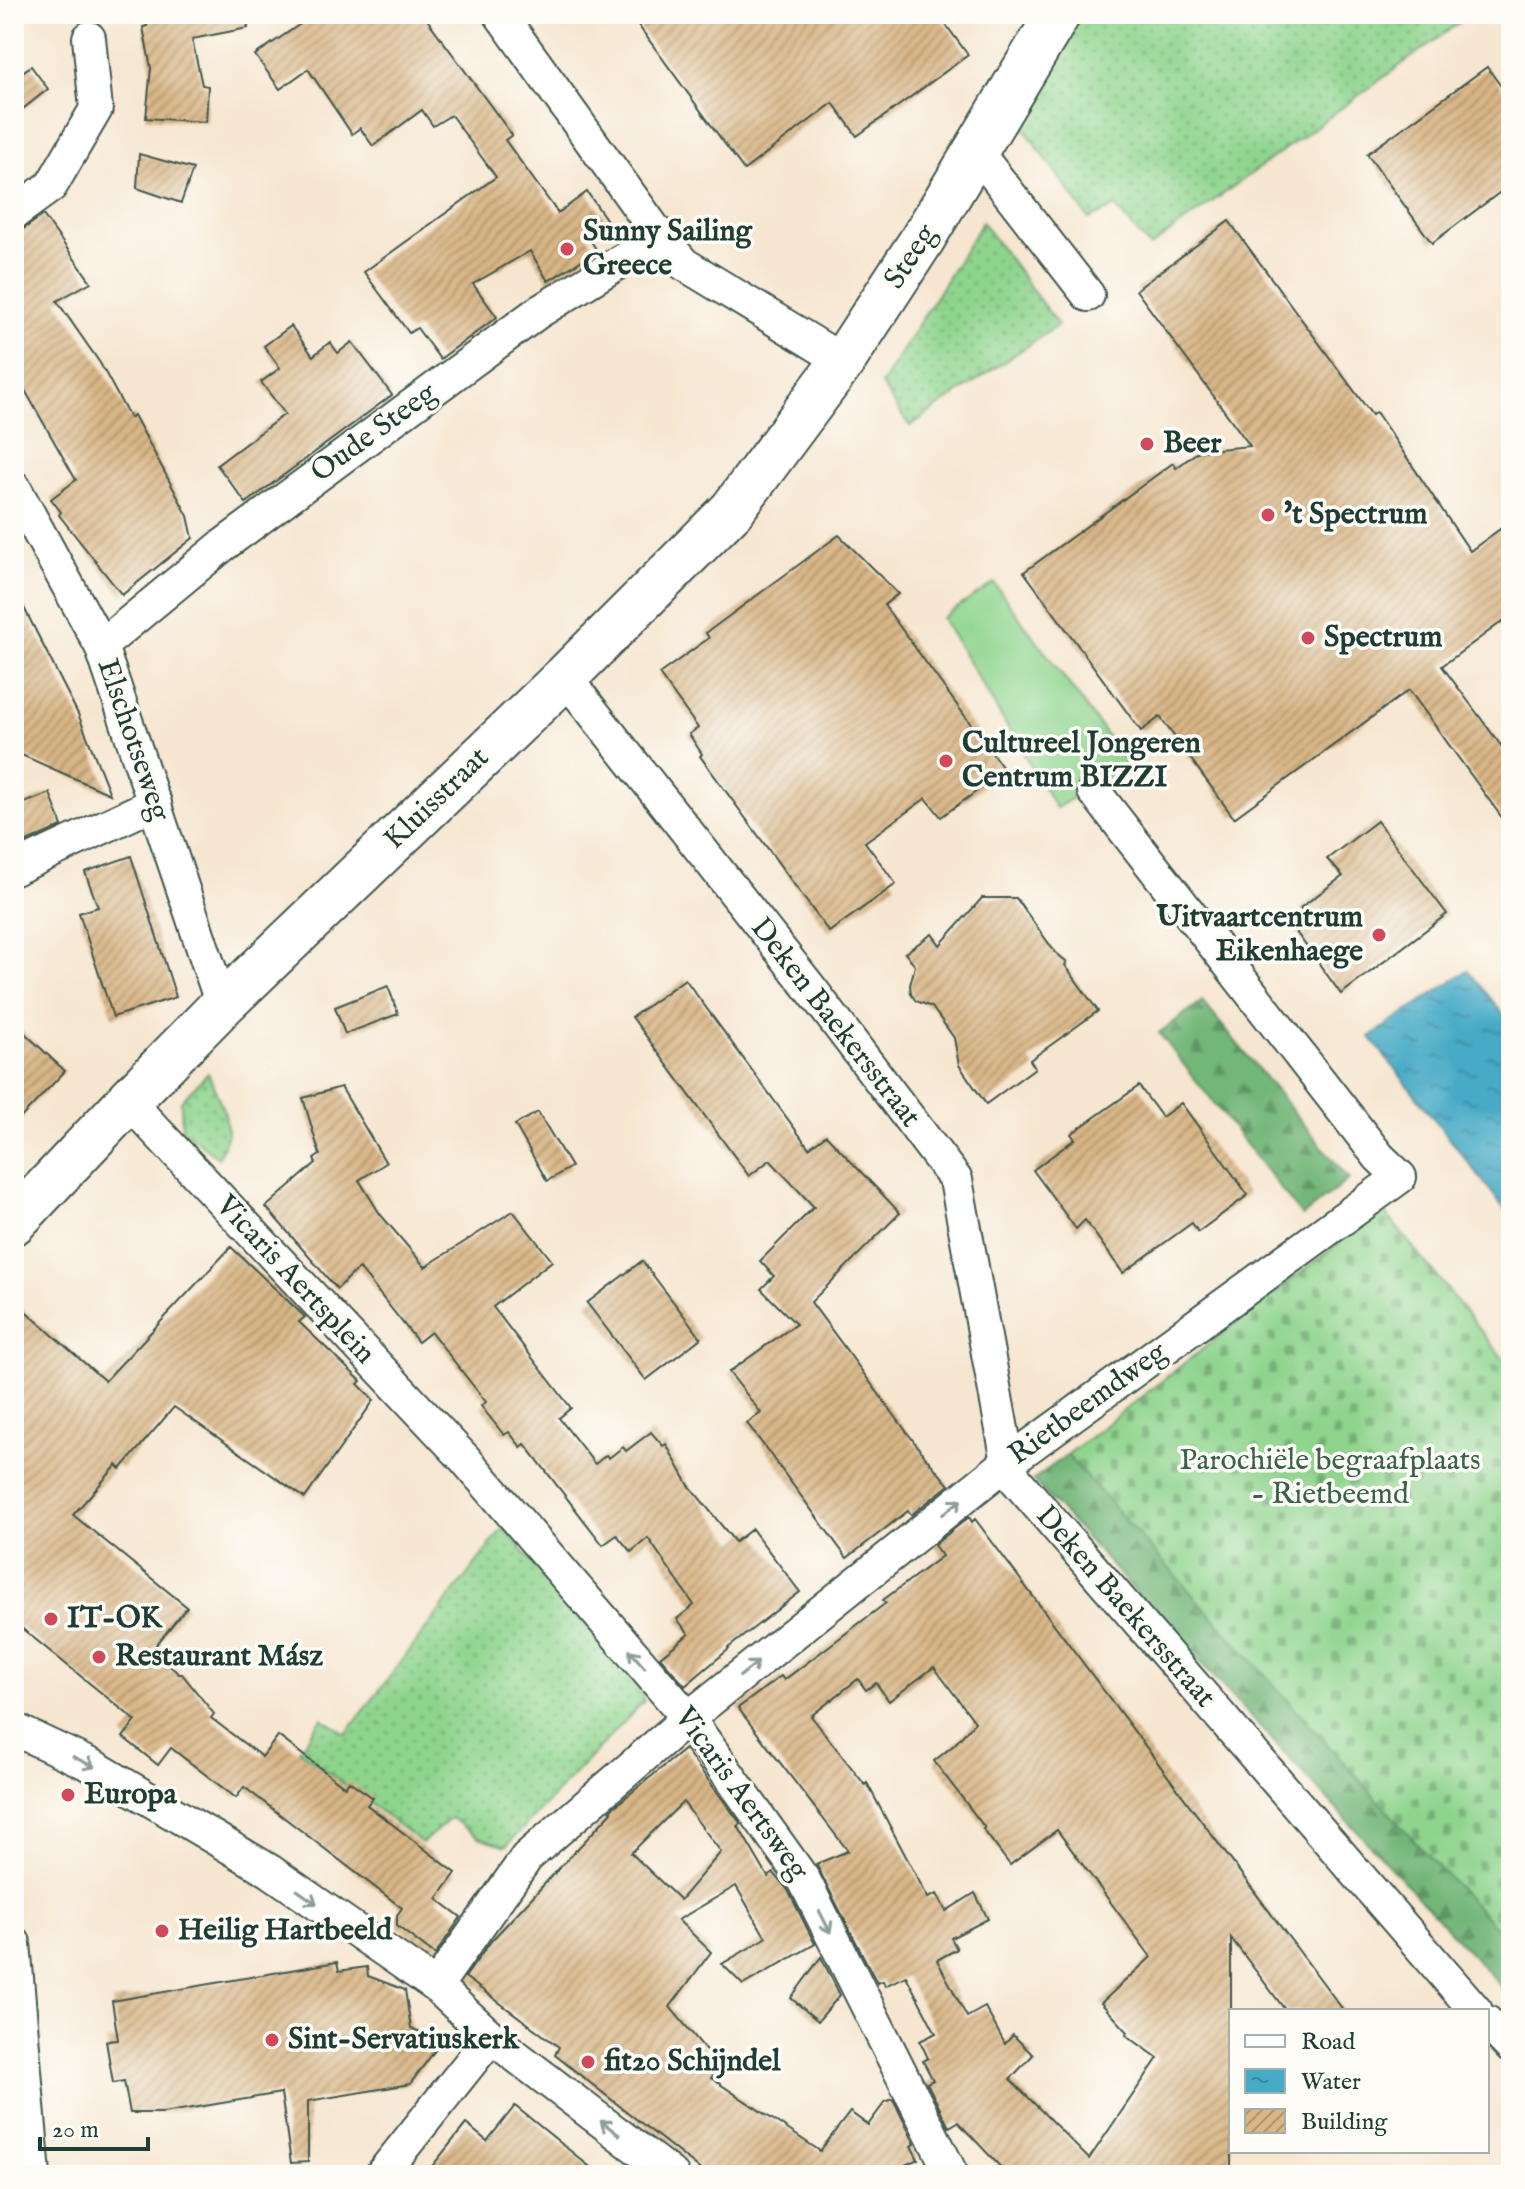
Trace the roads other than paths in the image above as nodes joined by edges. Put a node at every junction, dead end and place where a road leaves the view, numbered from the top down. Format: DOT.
graph roads {
  1 [pos="500,14"];
  2 [pos="1058,14"];
  3 [pos="89,38"];
  4 [pos="976,151"];
  5 [pos="14,213"];
  6 [pos="660,237"];
  7 [pos="1088,295"];
  8 [pos="843,361"];
  9 [pos="14,487"];
  10 [pos="101,646"];
  11 [pos="565,677"];
  12 [pos="1094,791"];
  13 [pos="155,803"];
  14 [pos="14,869"];
  15 [pos="222,1005"];
  16 [pos="128,1101"];
  17 [pos="14,1222"];
  18 [pos="464,1458"];
  19 [pos="1008,1462"];
  20 [pos="688,1718"];
  21 [pos="14,1729"];
  22 [pos="14,1943"];
  23 [pos="14,1952"];
  24 [pos="436,1986"];
  25 [pos="1474,2009"];
  26 [pos="1489,2024"];
  27 [pos="491,2037"];
  28 [pos="1511,2047"];
  29 [pos="34,2175"];
  30 [pos="381,2175"];
  31 [pos="672,2175"];
  32 [pos="952,2175"];
  1 -- 6 [label="street"];
  2 -- 4 [label="street, Steeg"];
  3 -- 5 [label="street"];
  4 -- 7 [label="street"];
  4 -- 8 [label="street, Steeg"];
  6 -- 8 [label="street"];
  6 -- 10 [label="street, Oude Steeg"];
  8 -- 11 [label="street, Kluisstraat"];
  9 -- 10 [label="street, Elschotseweg"];
  10 -- 13 [label="street, Elschotseweg"];
  11 -- 15 [label="street, Kluisstraat"];
  11 -- 19 [label="street, Deken Baekersstraat"];
  12 -- 19 [label="street, Rietbeemdweg"];
  13 -- 14 [label="street"];
  13 -- 15 [label="street, Elschotseweg"];
  15 -- 16 [label="street, Kluisstraat"];
  16 -- 17 [label="street, Kluisstraat"];
  16 -- 18 [label="street, Vicaris Aertsplein"];
  20 -- 18 [label="street, Vicaris Aertsweg, one-way"];
  20 -- 19 [label="street, Rietbeemdweg, one-way"];
  19 -- 25 [label="street, Deken Baekersstraat"];
  20 -- 24 [label="street, Rietbeemdweg"];
  20 -- 32 [label="street, Vicaris Aertsweg, one-way"];
  21 -- 24 [label="street, one-way"];
  22 -- 23 [label="street"];
  23 -- 29 [label="street"];
  24 -- 27 [label="street"];
  26 -- 28 [label="street"];
  27 -- 30 [label="street"];
  31 -- 27 [label="street, one-way"];
}
